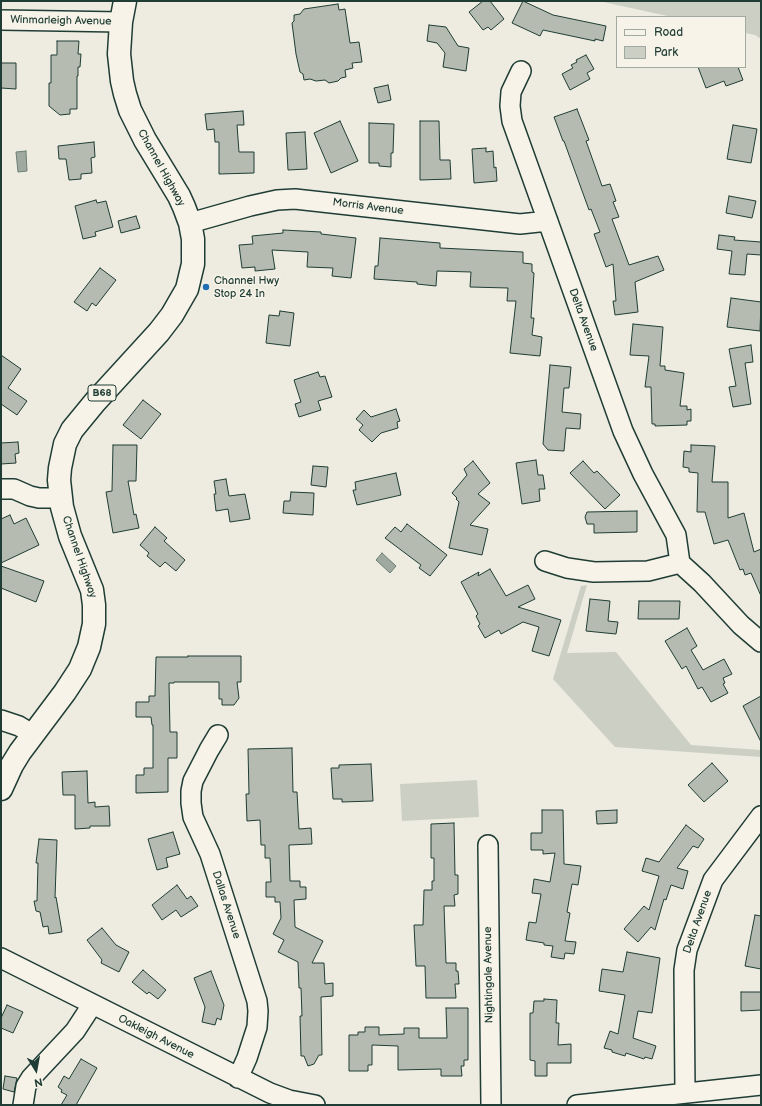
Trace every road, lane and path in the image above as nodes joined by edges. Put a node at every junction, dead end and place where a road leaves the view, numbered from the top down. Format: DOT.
graph roads {
  1 [pos="125,1"];
  2 [pos="1,20"];
  3 [pos="121,22"];
  4 [pos="521,72"];
  5 [pos="548,221"];
  6 [pos="190,223"];
  7 [pos="1,489"];
  8 [pos="61,498"];
  9 [pos="545,561"];
  10 [pos="680,563"];
  11 [pos="761,642"];
  12 [pos="1,720"];
  13 [pos="32,734"];
  14 [pos="218,735"];
  15 [pos="1,789"];
  16 [pos="761,816"];
  17 [pos="488,845"];
  18 [pos="1,958"];
  19 [pos="92,1005"];
  20 [pos="238,1078"];
  21 [pos="761,1085"];
  22 [pos="685,1092"];
  23 [pos="23,1105"];
  24 [pos="315,1105"];
  25 [pos="491,1105"];
  26 [pos="577,1105"];
  1 -- 3 [label="main road, Channel Highway / B68"];
  2 -- 3 [label="street, Winmarleigh Avenue"];
  3 -- 6 [label="main road, Channel Highway / B68"];
  4 -- 5 [label="street, Delta Avenue"];
  5 -- 6 [label="street, Morris Avenue"];
  5 -- 10 [label="street, Delta Avenue"];
  6 -- 8 [label="main road, Channel Highway / B68"];
  7 -- 8 [label="street"];
  8 -- 13 [label="main road, Channel Highway / B68"];
  9 -- 10 [label="street"];
  10 -- 11 [label="street"];
  12 -- 13 [label="street"];
  13 -- 15 [label="main road, Channel Highway / B68"];
  14 -- 20 [label="street, Dallas Avenue"];
  16 -- 22 [label="street, Delta Avenue"];
  17 -- 25 [label="street, Nightingale Avenue"];
  18 -- 19 [label="street, Oakleigh Avenue"];
  19 -- 20 [label="street, Oakleigh Avenue"];
  19 -- 23 [label="street"];
  20 -- 24 [label="street, Oakleigh Avenue"];
  21 -- 22 [label="street"];
  22 -- 26 [label="street"];
}
